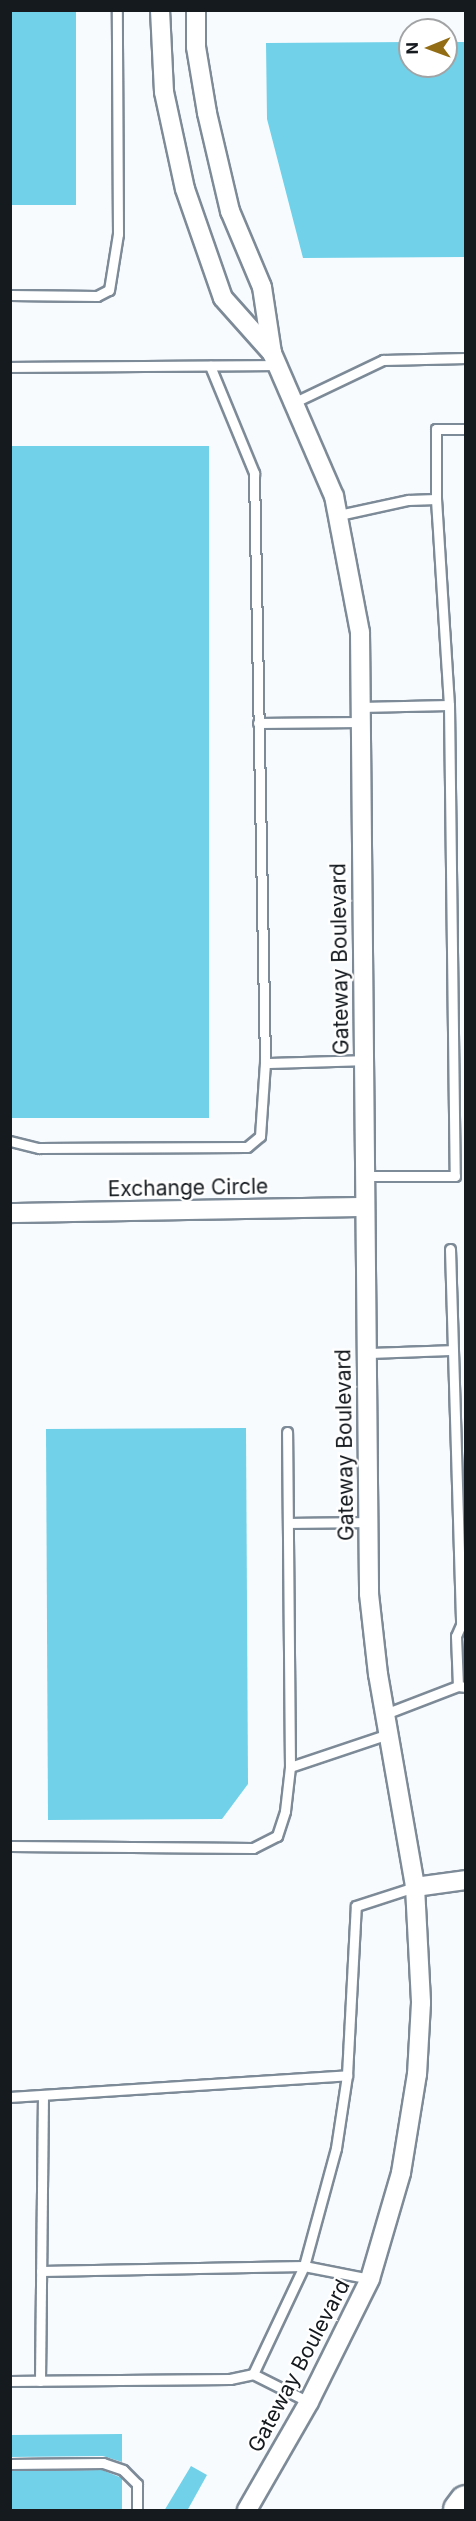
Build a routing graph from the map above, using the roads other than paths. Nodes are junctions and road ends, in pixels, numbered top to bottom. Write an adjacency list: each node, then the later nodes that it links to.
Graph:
1 (117, 10): 4 (lane)
2 (160, 10): 6 (street, Gateway Boulevard)
3 (195, 10): 6 (street, Gateway Boulevard)
4 (10, 295)
5 (465, 358): 9 (lane)
6 (275, 359): 7 (lane); 9 (street, Gateway Boulevard)
7 (210, 366): 8 (lane); 15 (lane)
8 (10, 367)
9 (295, 402): 12 (street, Gateway Boulevard)
10 (465, 429): 11 (lane)
11 (436, 499): 12 (lane); 13 (lane)
12 (339, 514): 14 (street, Gateway Boulevard)
13 (448, 705): 14 (lane); 19 (lane)
14 (360, 714): 15 (lane); 16 (street, Gateway Boulevard)
15 (258, 723): 17 (lane)
16 (364, 1060): 17 (lane); 19 (street, Gateway Boulevard)
17 (265, 1063): 18 (lane)
18 (10, 1141)
19 (365, 1176): 20 (street, Gateway Boulevard)
20 (365, 1207): 21 (street, Exchange Circle); 24 (street, Gateway Boulevard)
21 (10, 1214)
22 (450, 1249): 23 (lane)
23 (453, 1350): 24 (lane); 28 (lane)
24 (367, 1353): 26 (street, Gateway Boulevard)
25 (287, 1432): 27 (lane)
26 (369, 1522): 27 (lane); 30 (street, Gateway Boulevard)
27 (289, 1523): 32 (lane)
28 (463, 1625): 29 (lane)
29 (462, 1686): 30 (lane)
30 (385, 1714): 31 (street, Gateway Boulevard)
31 (388, 1734): 32 (lane); 35 (street, Gateway Boulevard)
32 (290, 1767): 33 (lane)
33 (10, 1846)
34 (465, 1880): 35 (street)
35 (415, 1887): 36 (lane); 41 (street, Gateway Boulevard)
36 (347, 2075): 38 (lane); 39 (lane)
37 (10, 2097): 38 (lane)
38 (43, 2097): 40 (lane)
39 (304, 2266): 40 (lane); 41 (lane); 42 (lane)
40 (41, 2271): 44 (lane)
41 (370, 2279): 45 (street, Gateway Boulevard)
42 (253, 2374): 44 (lane); 45 (lane)
43 (10, 2381): 44 (lane)
44 (40, 2381)
45 (309, 2402): 49 (street, Gateway Boulevard)
46 (10, 2464): 48 (lane)
47 (465, 2502): 50 (highway)
48 (137, 2511)
49 (247, 2511)
50 (460, 2511)

